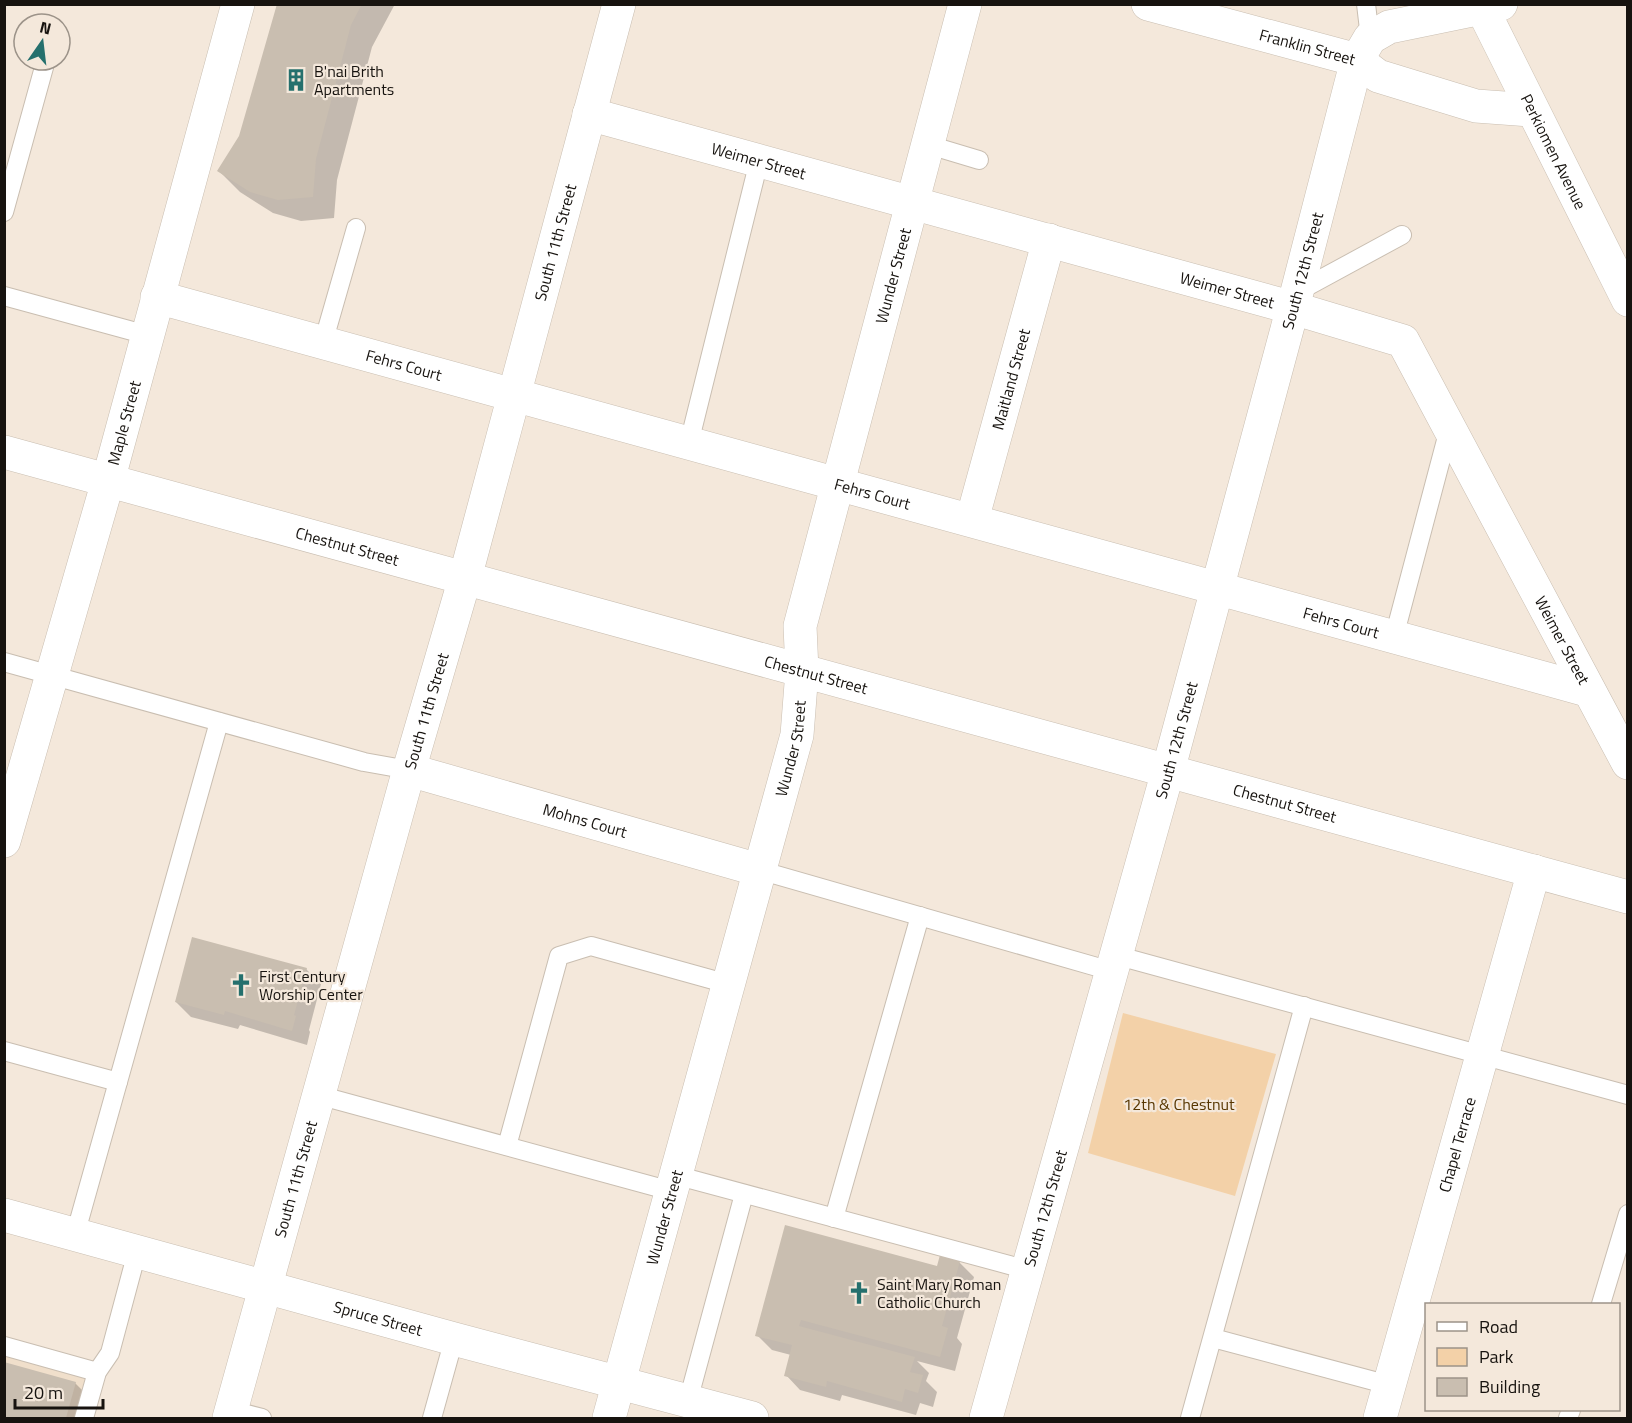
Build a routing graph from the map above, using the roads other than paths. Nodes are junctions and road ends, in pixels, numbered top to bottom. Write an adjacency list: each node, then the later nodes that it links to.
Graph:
1 (238, 4): 20 (street, Maple Street)
2 (619, 4): 10 (street, South 11th Street)
3 (965, 4): 11 (street, Wunder Street)
4 (1148, 4): 7 (street, Franklin Street)
5 (1366, 4): 7 (lane)
6 (1488, 6): 7 (street); 9 (street, Perkiomen Avenue)
7 (1363, 49): 9 (street, Franklin Street); 21 (street, South 12th Street)
8 (43, 72): 15 (lane)
9 (1531, 110): 22 (street, Perkiomen Avenue)
10 (589, 114): 13 (street, Weimer Street); 25 (street, South 11th Street)
11 (929, 145): 12 (lane); 14 (street, Wunder Street)
12 (979, 160)
13 (759, 161): 14 (street, Weimer Street); 27 (lane)
14 (914, 203): 18 (street, Weimer Street); 30 (street, Wunder Street)
15 (4, 212)
16 (356, 228): 24 (lane)
17 (1402, 235): 21 (lane)
18 (1049, 240): 21 (street, Weimer Street); 31 (street, Maitland Street)
19 (4, 296): 23 (lane)
20 (157, 297): 23 (street, Maple Street); 24 (street, Fehrs Court)
21 (1295, 300): 26 (street, Weimer Street); 33 (street, South 12th Street)
22 (1628, 300)
23 (147, 335): 29 (street, Maple Street)
24 (323, 343): 25 (street, Fehrs Court)
25 (513, 395): 27 (street, Fehrs Court); 32 (street, South 11th Street)
26 (1449, 427): 34 (lane); 38 (street, Weimer Street)
27 (689, 443): 30 (street, Fehrs Court)
28 (4, 452): 29 (street, Chestnut Street)
29 (108, 480): 32 (street, Chestnut Street); 37 (street, Maple Street)
30 (838, 483): 31 (street, Fehrs Court); 36 (street, Wunder Street)
31 (972, 520): 33 (street, Fehrs Court)
32 (465, 578): 36 (street, Chestnut Street); 41 (street, South 11th Street)
33 (1217, 587): 34 (street, Fehrs Court); 42 (street, South 12th Street)
34 (1394, 636): 38 (street, Fehrs Court)
35 (4, 662): 37 (lane)
36 (802, 671): 42 (street, Chestnut Street); 44 (street, Wunder Street)
37 (51, 675): 39 (lane); 43 (street, Maple Street)
38 (1587, 690): 40 (street, Weimer Street)
39 (219, 722): 41 (lane); 53 (lane)
40 (1628, 764)
41 (409, 770): 44 (street, Mohns Court); 54 (street, South 11th Street)
42 (1168, 771): 45 (street, Chestnut Street); 48 (street, South 12th Street)
43 (4, 841)
44 (759, 870): 47 (lane); 49 (street, Wunder Street)
45 (1534, 871): 46 (street, Chestnut Street); 52 (street, Chapel Terrace)
46 (1628, 897)
47 (920, 916): 48 (lane); 61 (lane)
48 (1113, 963): 50 (lane); 64 (street, South 12th Street)
49 (728, 984): 56 (lane); 57 (street, Wunder Street)
50 (1304, 1006): 52 (lane); 67 (lane)
51 (4, 1051): 53 (lane)
52 (1481, 1054): 55 (lane); 72 (street, Chapel Terrace)
53 (118, 1082): 62 (lane)
54 (318, 1095): 56 (lane); 65 (street, South 11th Street)
55 (1628, 1095)
56 (507, 1146): 57 (lane)
57 (673, 1183): 58 (lane); 71 (street, Wunder Street)
58 (744, 1194): 61 (lane); 73 (lane)
59 (1628, 1214): 66 (lane)
60 (4, 1215): 62 (street, Spruce Street)
61 (834, 1218): 64 (lane)
62 (75, 1235): 63 (street, Spruce Street)
63 (137, 1252): 65 (street, Spruce Street); 70 (lane)
64 (1028, 1270): 80 (street, South 12th Street)
65 (266, 1287): 68 (street, Spruce Street); 74 (street, South 11th Street)
66 (1602, 1303)
67 (1213, 1338): 72 (lane); 81 (lane)
68 (454, 1339): 71 (street, Spruce Street); 77 (lane)
69 (4, 1346): 70 (lane)
70 (97, 1372): 75 (lane)
71 (619, 1382): 73 (street, Spruce Street); 78 (street, Wunder Street)
72 (1389, 1385): 82 (street, Chapel Terrace)
73 (688, 1401): 79 (street, Spruce Street)
74 (230, 1414): 76 (lane)
75 (84, 1419)
76 (262, 1419)
77 (432, 1419)
78 (609, 1419)
79 (752, 1419)
80 (986, 1419)
81 (1190, 1419)
82 (1380, 1419)

